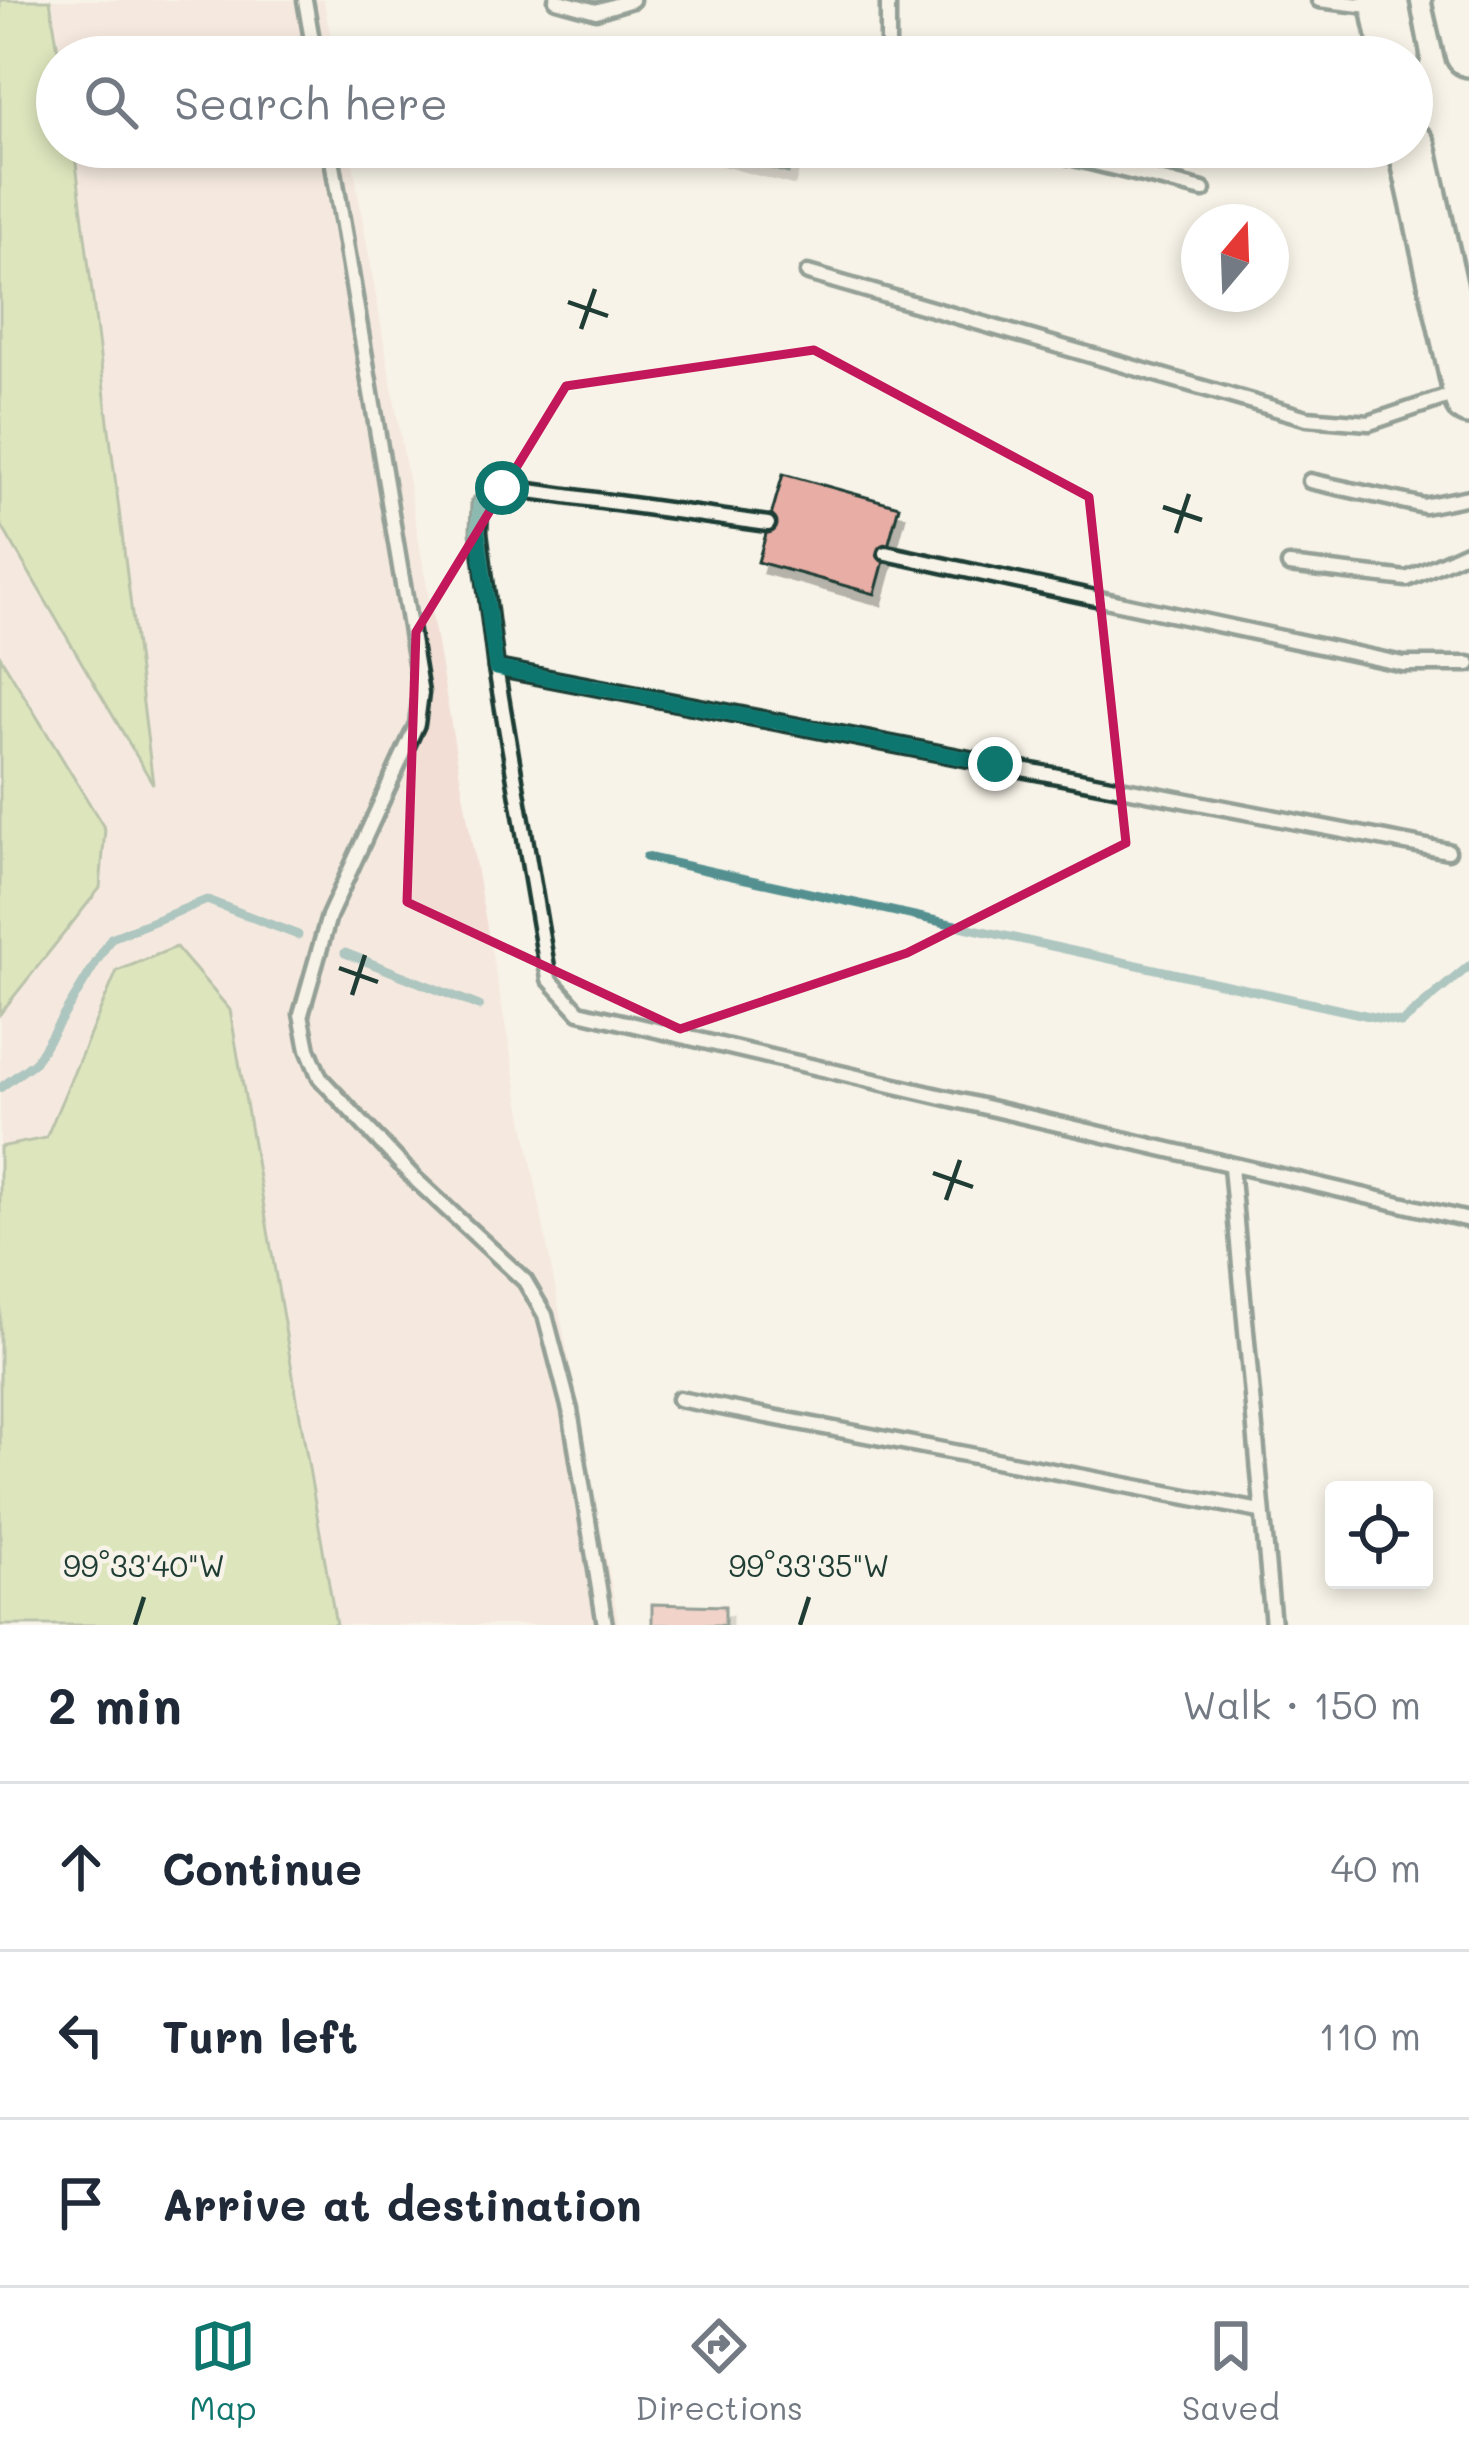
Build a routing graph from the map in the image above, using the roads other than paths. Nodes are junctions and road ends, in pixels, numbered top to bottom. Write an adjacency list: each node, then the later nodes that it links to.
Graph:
1 (305, 0): 7 (lane)
2 (556, 0): 3 (lane)
3 (632, 0)
4 (888, 0): 8 (lane)
5 (1319, 0): 6 (lane)
6 (1385, 4): 9 (highway)
7 (311, 36)
8 (887, 36)
9 (1391, 36)
10 (334, 168): 29 (lane)
11 (1115, 168): 13 (lane)
12 (1417, 168): 15 (highway)
13 (1204, 190)
14 (808, 273): 15 (lane)
15 (1468, 395)
16 (1310, 481): 17 (lane)
17 (1469, 497)
18 (769, 524): 23 (lane)
19 (1469, 551): 21 (lane)
20 (886, 553): 22 (lane)
21 (1289, 565)
22 (1469, 664)
23 (496, 668): 24 (lane); 25 (lane)
24 (1448, 851)
25 (1231, 1167): 26 (lane); 28 (lane)
26 (1469, 1220)
27 (679, 1399): 28 (lane)
28 (1260, 1511): 30 (lane)
29 (605, 1625)
30 (1273, 1625)

